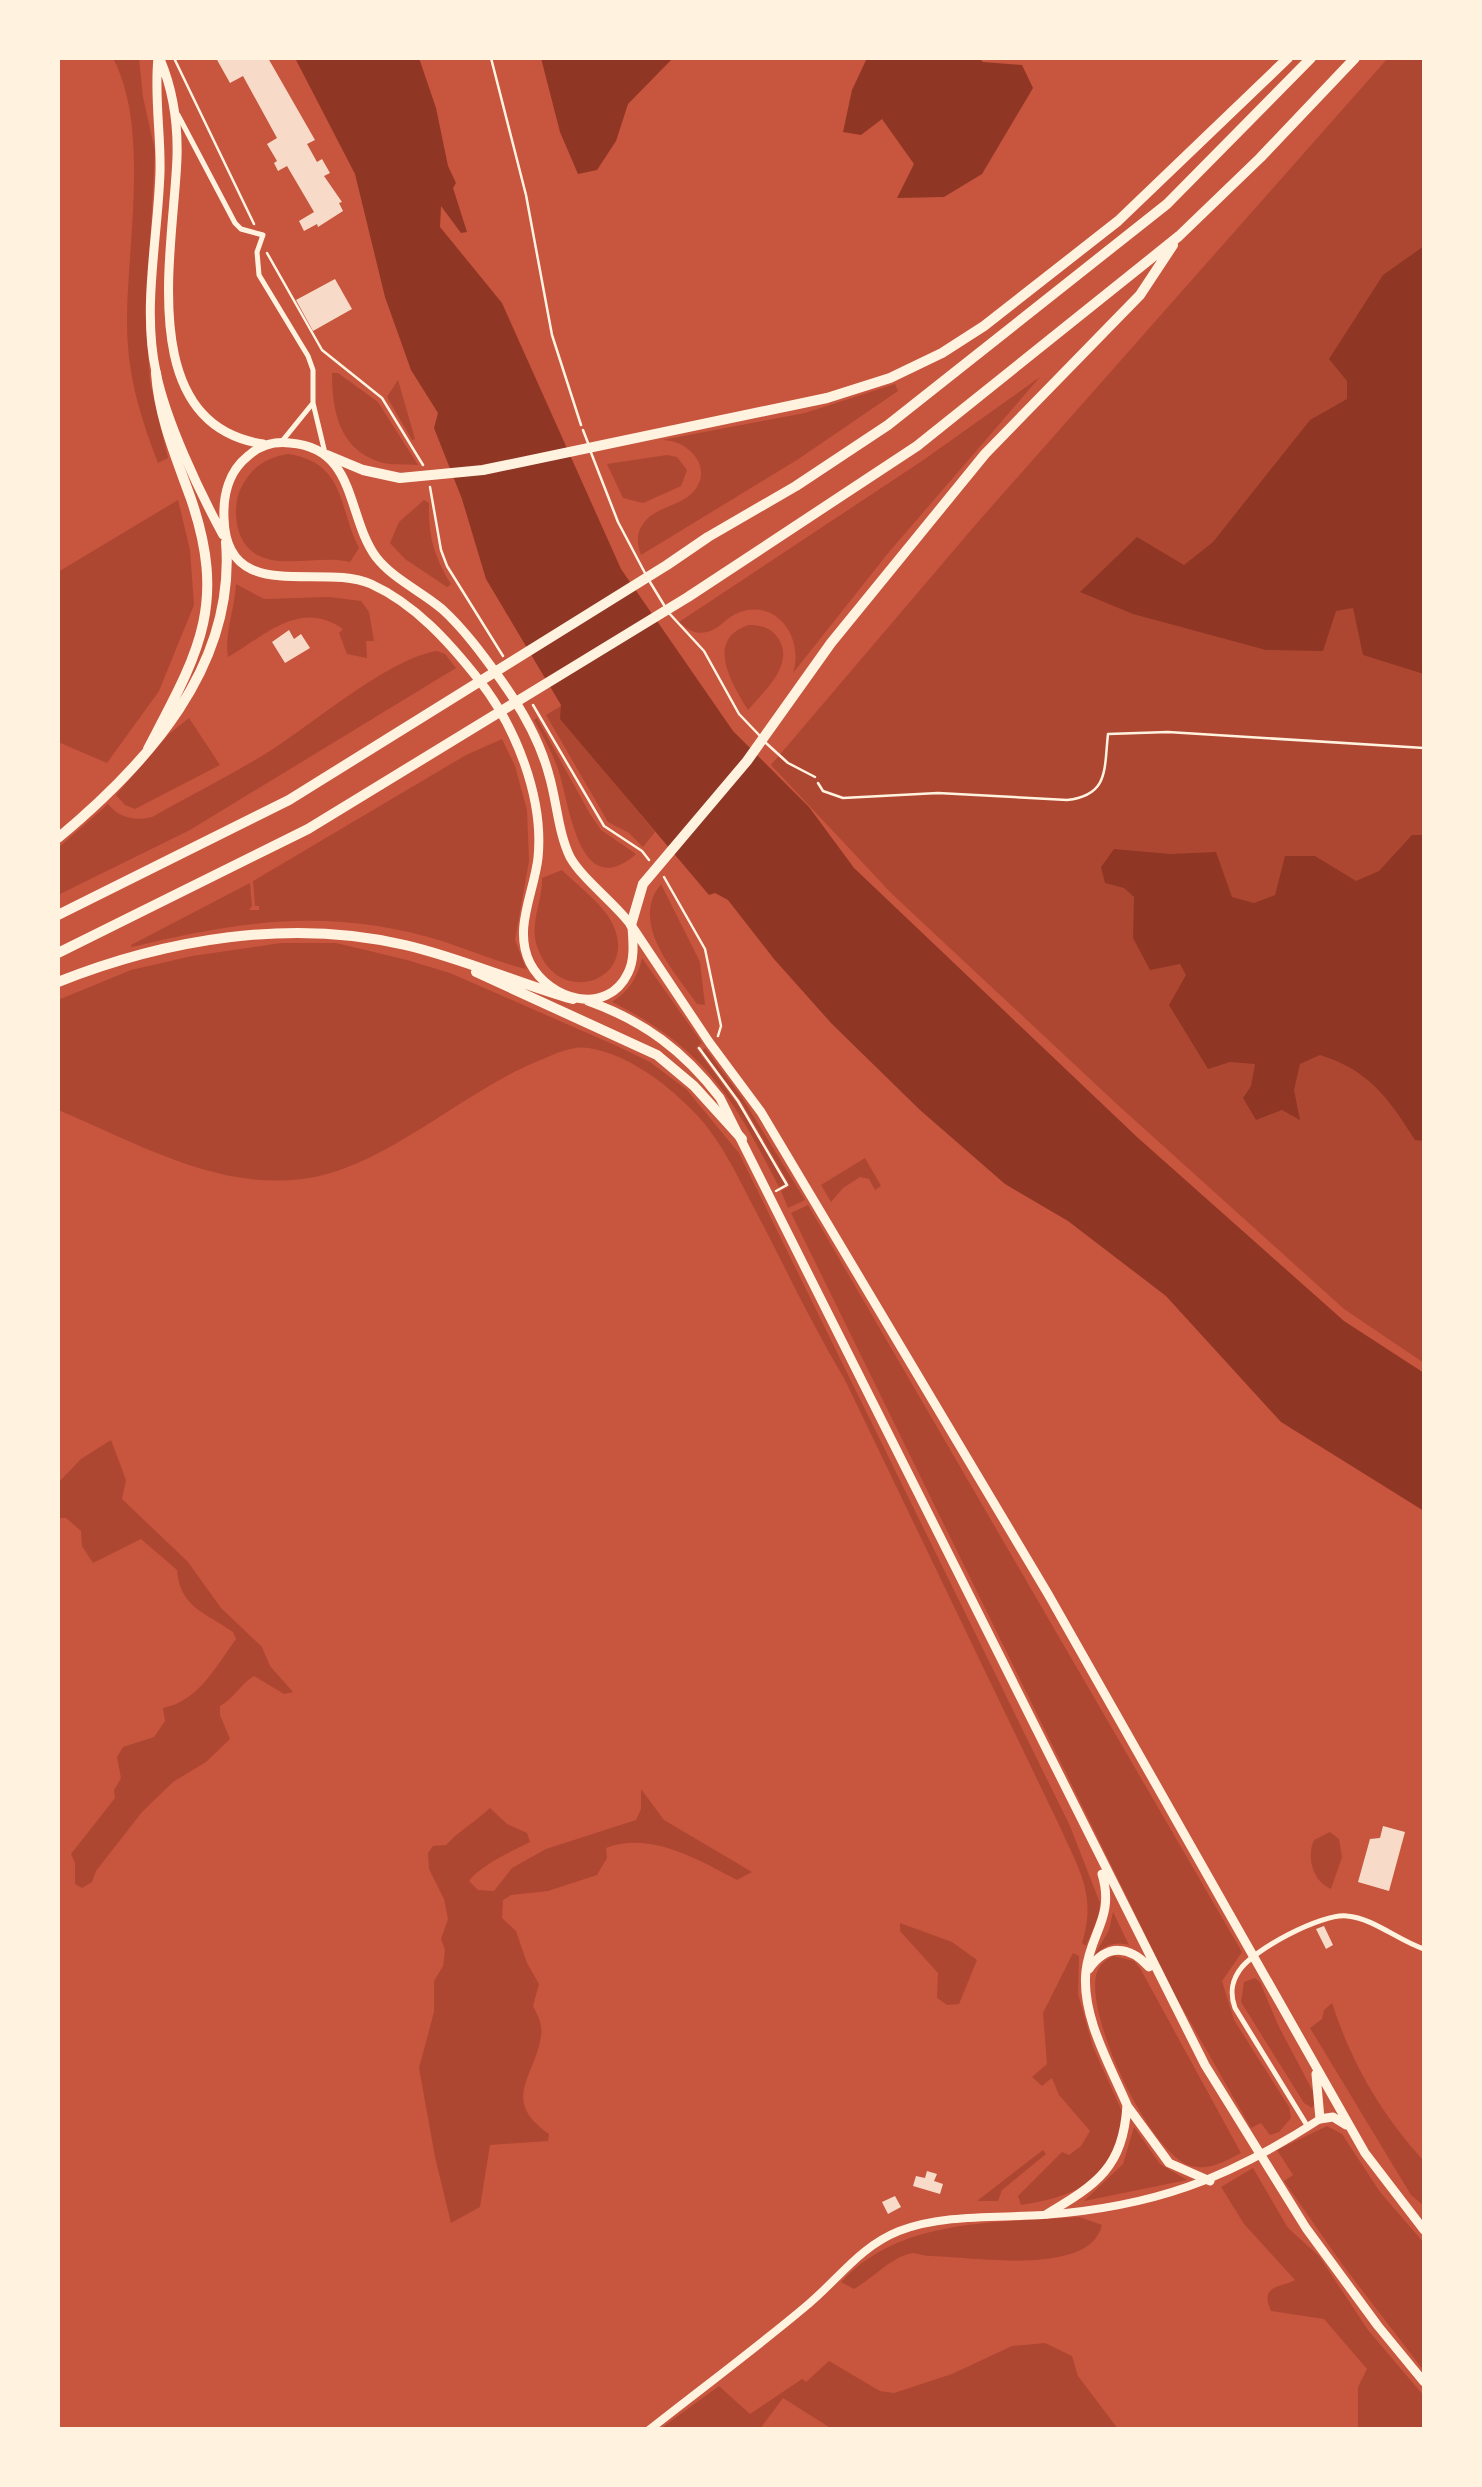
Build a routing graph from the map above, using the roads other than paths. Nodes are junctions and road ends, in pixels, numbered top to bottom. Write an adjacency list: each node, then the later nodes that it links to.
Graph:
1 (158, 58): 5 (highway); 7 (highway)
2 (1288, 58): 12 (highway)
3 (1311, 58): 17 (highway)
4 (1355, 58): 6 (highway)
5 (174, 108): 8 (street); 11 (highway)
6 (1178, 236): 18 (highway); 19 (highway)
7 (156, 373): 13 (highway); 14 (highway)
8 (312, 403): 10 (street); 12 (street)
9 (583, 430): 15 (lane)
10 (281, 442): 11 (highway); 12 (highway)
11 (266, 445): 13 (highway)
12 (326, 454): 18 (highway)
13 (225, 540): 14 (highway); 22 (highway)
14 (148, 748): 16 (highway)
15 (815, 777)
16 (58, 838)
17 (58, 915)
18 (632, 926): 22 (highway); 26 (highway)
19 (58, 953)
20 (444, 956): 21 (highway); 22 (highway); 23 (highway)
21 (58, 982)
22 (579, 999): 23 (highway)
23 (742, 1138): 24 (highway)
24 (1091, 1841): 27 (highway); 28 (highway)
25 (1424, 1949): 26 (street)
26 (1253, 1956): 29 (highway); 32 (street)
27 (1085, 1975): 28 (highway); 30 (highway)
28 (1162, 1984): 37 (highway)
29 (1316, 2069): 31 (highway); 33 (highway)
30 (1127, 2105): 34 (highway); 35 (highway)
31 (1320, 2118): 32 (street); 33 (highway)
32 (1308, 2126): 34 (street)
33 (1352, 2130): 36 (highway)
34 (1210, 2180): 35 (street)
35 (1048, 2214): 38 (street)
36 (1424, 2230)
37 (1424, 2382)
38 (650, 2430)

